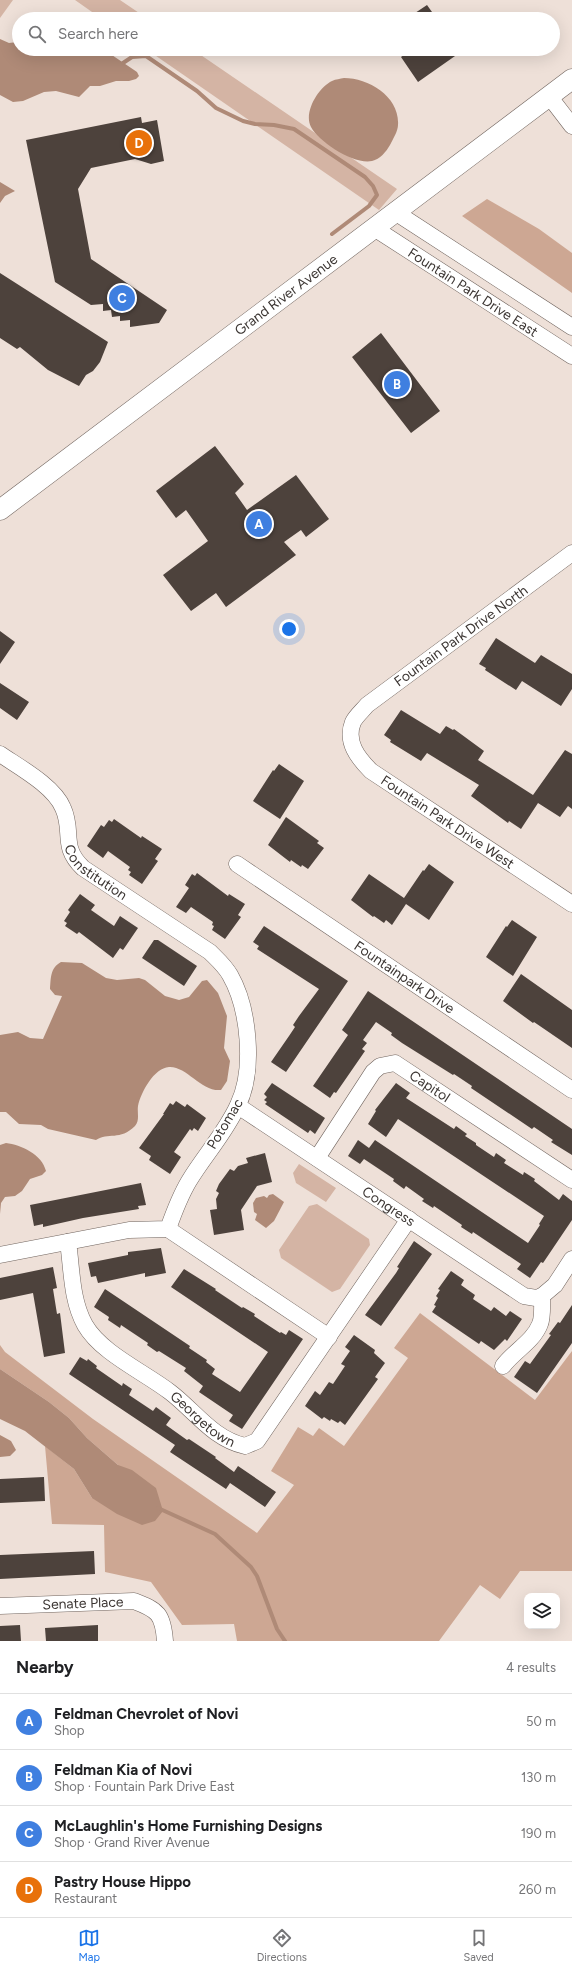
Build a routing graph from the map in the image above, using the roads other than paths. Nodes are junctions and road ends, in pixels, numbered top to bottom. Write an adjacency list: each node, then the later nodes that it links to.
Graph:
1 (572, 79): 2 (main road, Grand River Avenue)
2 (549, 96): 3 (street); 4 (main road, Grand River Avenue)
3 (572, 126)
4 (395, 212): 5 (main road, Grand River Avenue); 6 (street, Fountain Park Drive East)
5 (374, 228): 7 (street, Fountain Park Drive East); 8 (main road, Grand River Avenue)
6 (572, 327)
7 (572, 356)
8 (0, 510)
9 (572, 553): 10 (street, Fountain Park Drive North)
10 (353, 721): 13 (street, Fountain Park Drive West)
11 (0, 754): 14 (street, Constitution)
12 (237, 864): 15 (street, Fountainpark Drive)
13 (572, 904)
14 (224, 967): 16 (street, Potomac)
15 (572, 1090)
16 (238, 1106): 17 (street, Congress); 20 (street, Potomac)
17 (317, 1158): 18 (street, Capitol); 19 (street, Congress)
18 (572, 1180)
19 (409, 1219): 24 (street, Congress); 25 (street, Georgetown)
20 (168, 1229): 21 (street); 25 (street)
21 (68, 1242): 22 (street); 25 (street, Georgetown)
22 (0, 1255)
23 (572, 1259): 24 (street)
24 (542, 1296): 26 (street)
25 (329, 1337)
26 (503, 1366)
27 (0, 1606): 28 (street, Senate Place)
28 (165, 1641)

